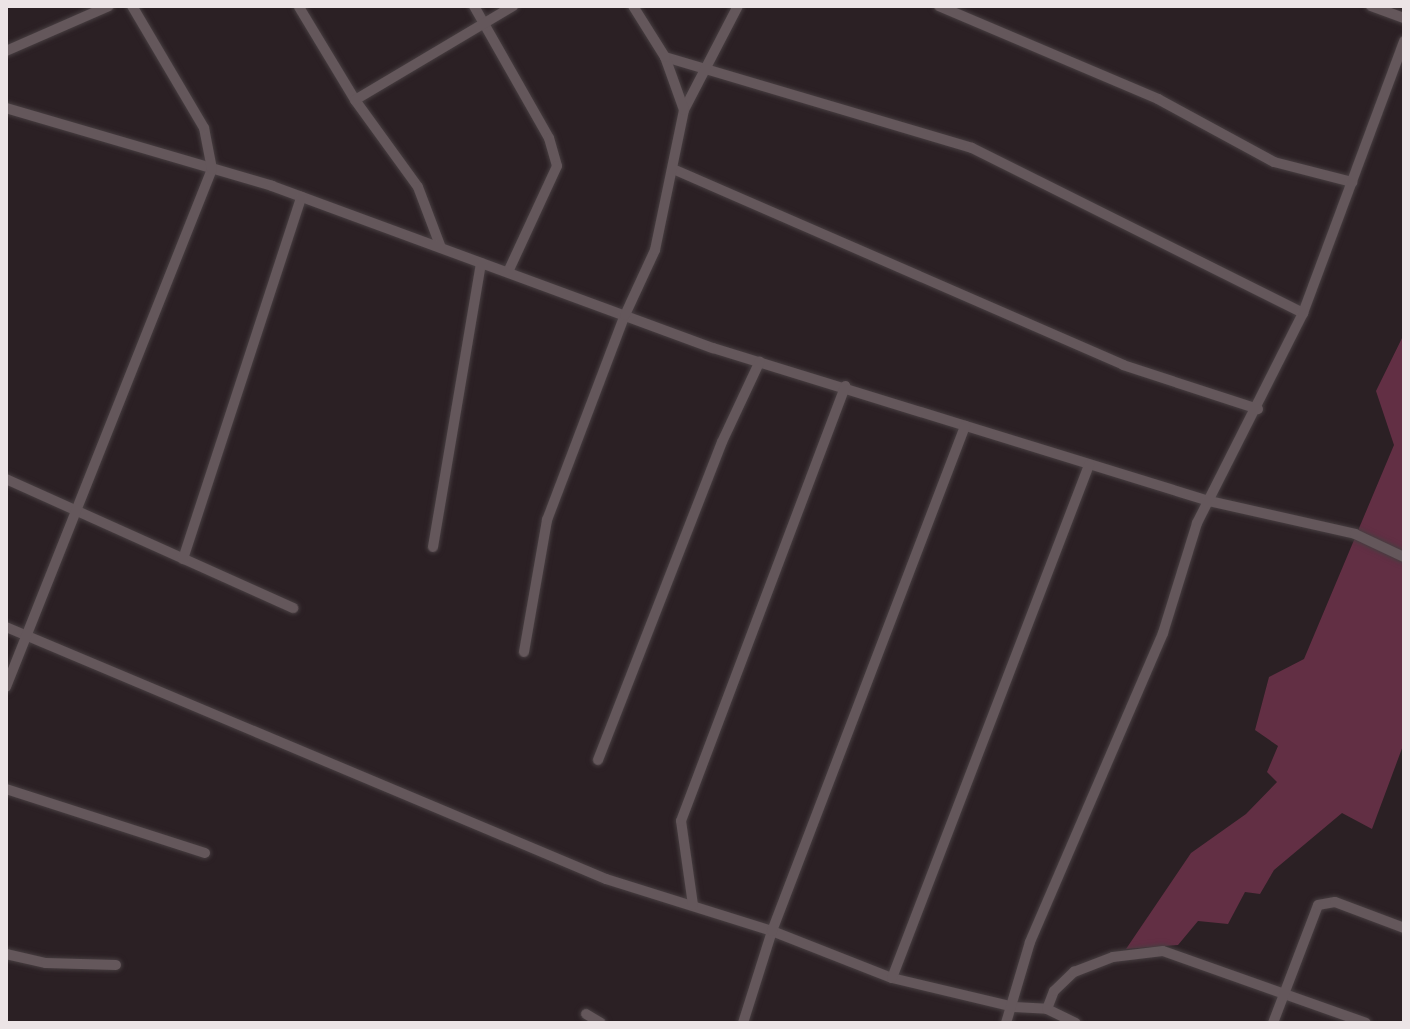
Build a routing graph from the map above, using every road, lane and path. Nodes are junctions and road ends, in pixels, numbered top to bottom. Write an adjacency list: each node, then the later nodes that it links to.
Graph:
1 (109, 6): 13 (street)
2 (132, 6): 19 (street)
3 (300, 6): 16 (street)
4 (474, 6): 11 (street)
5 (513, 6): 11 (street)
6 (633, 6): 14 (street)
7 (738, 6): 15 (street)
8 (939, 6): 21 (street)
9 (1371, 6): 10 (street)
10 (1404, 18)
11 (485, 23): 16 (street); 25 (street)
12 (1404, 41): 21 (street)
13 (6, 51)
14 (665, 57): 15 (street); 18 (street)
15 (710, 68): 18 (street); 26 (street)
16 (355, 100): 23 (street)
17 (6, 108): 19 (street)
18 (684, 110): 20 (street)
19 (212, 169): 22 (street); 35 (street)
20 (673, 169): 27 (street); 30 (street)
21 (1352, 182): 26 (street)
22 (301, 197): 23 (street); 38 (street)
23 (441, 248): 24 (street)
24 (481, 263): 25 (street); 36 (street)
25 (508, 272): 27 (street)
26 (1303, 313): 30 (street)
27 (625, 315): 28 (street); 42 (street)
28 (760, 361): 29 (street); 44 (street)
29 (845, 386): 31 (street); 47 (street)
30 (1258, 409): 34 (street)
31 (965, 426): 32 (street); 49 (street)
32 (1089, 465): 34 (street); 52 (street)
33 (6, 479): 35 (street)
34 (1209, 501): 37 (street); 54 (street)
35 (79, 512): 38 (street); 41 (street)
36 (433, 547)
37 (1404, 557)
38 (183, 559): 39 (street)
39 (293, 608)
40 (6, 627): 41 (street)
41 (27, 637): 43 (street); 47 (street)
42 (524, 652)
43 (6, 687)
44 (598, 760)
45 (6, 789): 46 (street)
46 (205, 853)
47 (693, 905): 49 (street)
48 (1404, 928): 53 (street)
49 (772, 931): 52 (street); 58 (street)
50 (6, 954): 51 (street)
51 (116, 965)
52 (892, 978): 54 (street)
53 (1284, 993): 55 (street); 61 (street); 62 (street)
54 (1014, 1007): 55 (street); 59 (street)
55 (1047, 1009): 60 (street)
56 (586, 1014): 57 (street)
57 (601, 1023)
58 (743, 1023)
59 (1006, 1023)
60 (1076, 1023)
61 (1273, 1023)
62 (1366, 1023)

